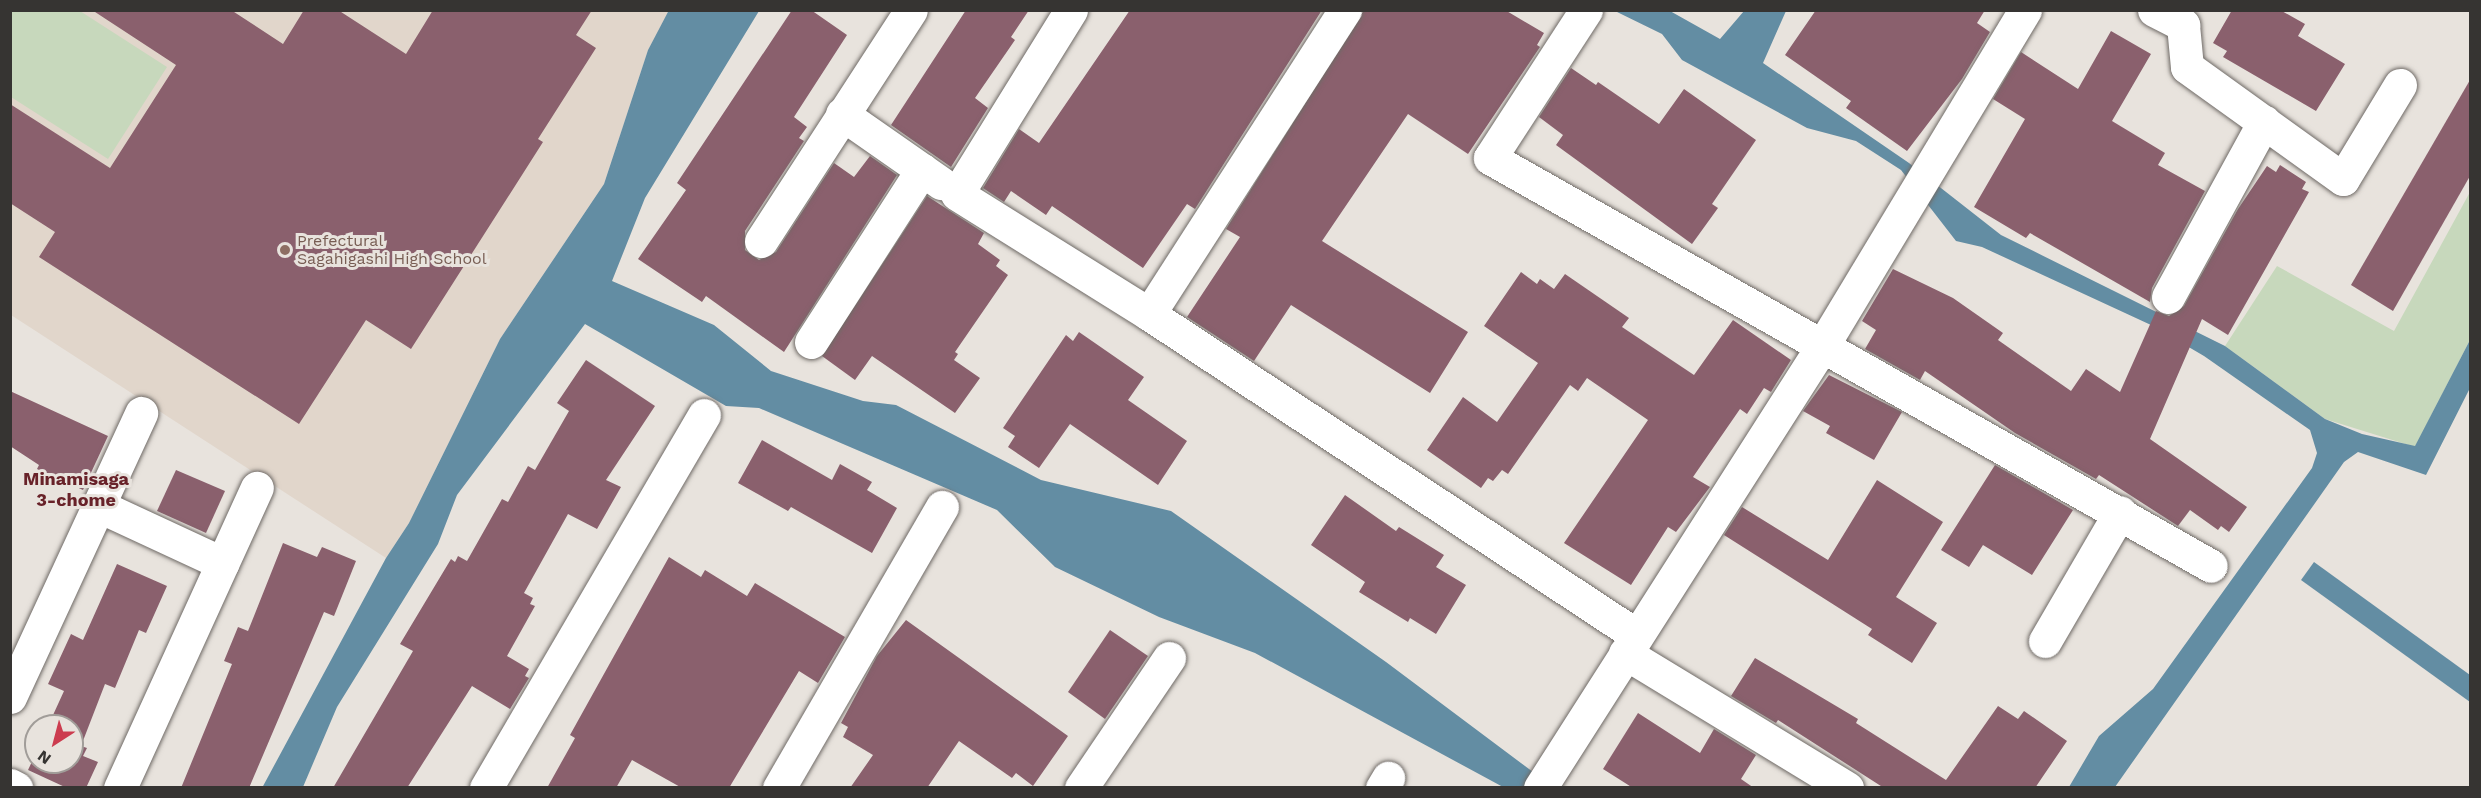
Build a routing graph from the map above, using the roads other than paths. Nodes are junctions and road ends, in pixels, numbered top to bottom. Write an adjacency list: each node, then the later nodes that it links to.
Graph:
1 (911, 10): 8 (street)
2 (1071, 10): 11 (street)
3 (1345, 10): 14 (street)
4 (2025, 10): 16 (street)
5 (2154, 10): 9 (street)
6 (1584, 13): 16 (street)
7 (2400, 85): 9 (street)
8 (842, 114): 10 (street); 12 (street)
9 (2264, 122): 13 (street)
10 (922, 170): 11 (street); 15 (street)
11 (957, 194): 14 (street)
12 (761, 241)
13 (2168, 297)
14 (1149, 314): 26 (street)
15 (811, 342)
16 (1823, 345): 22 (street); 26 (street)
17 (141, 413): 20 (street)
18 (704, 415): 33 (street)
19 (257, 488): 23 (street)
20 (99, 506): 23 (street); 28 (street)
21 (942, 507): 34 (street)
22 (2120, 512): 24 (street); 25 (street)
23 (222, 563): 32 (street)
24 (2211, 566)
25 (2045, 641)
26 (1631, 644): 29 (street); 36 (street)
27 (1169, 658): 35 (street)
28 (10, 697)
29 (1544, 781)
30 (10, 785): 31 (street)
31 (16, 788)
32 (120, 788)
33 (486, 788)
34 (779, 788)
35 (1081, 788)
36 (1847, 788)

